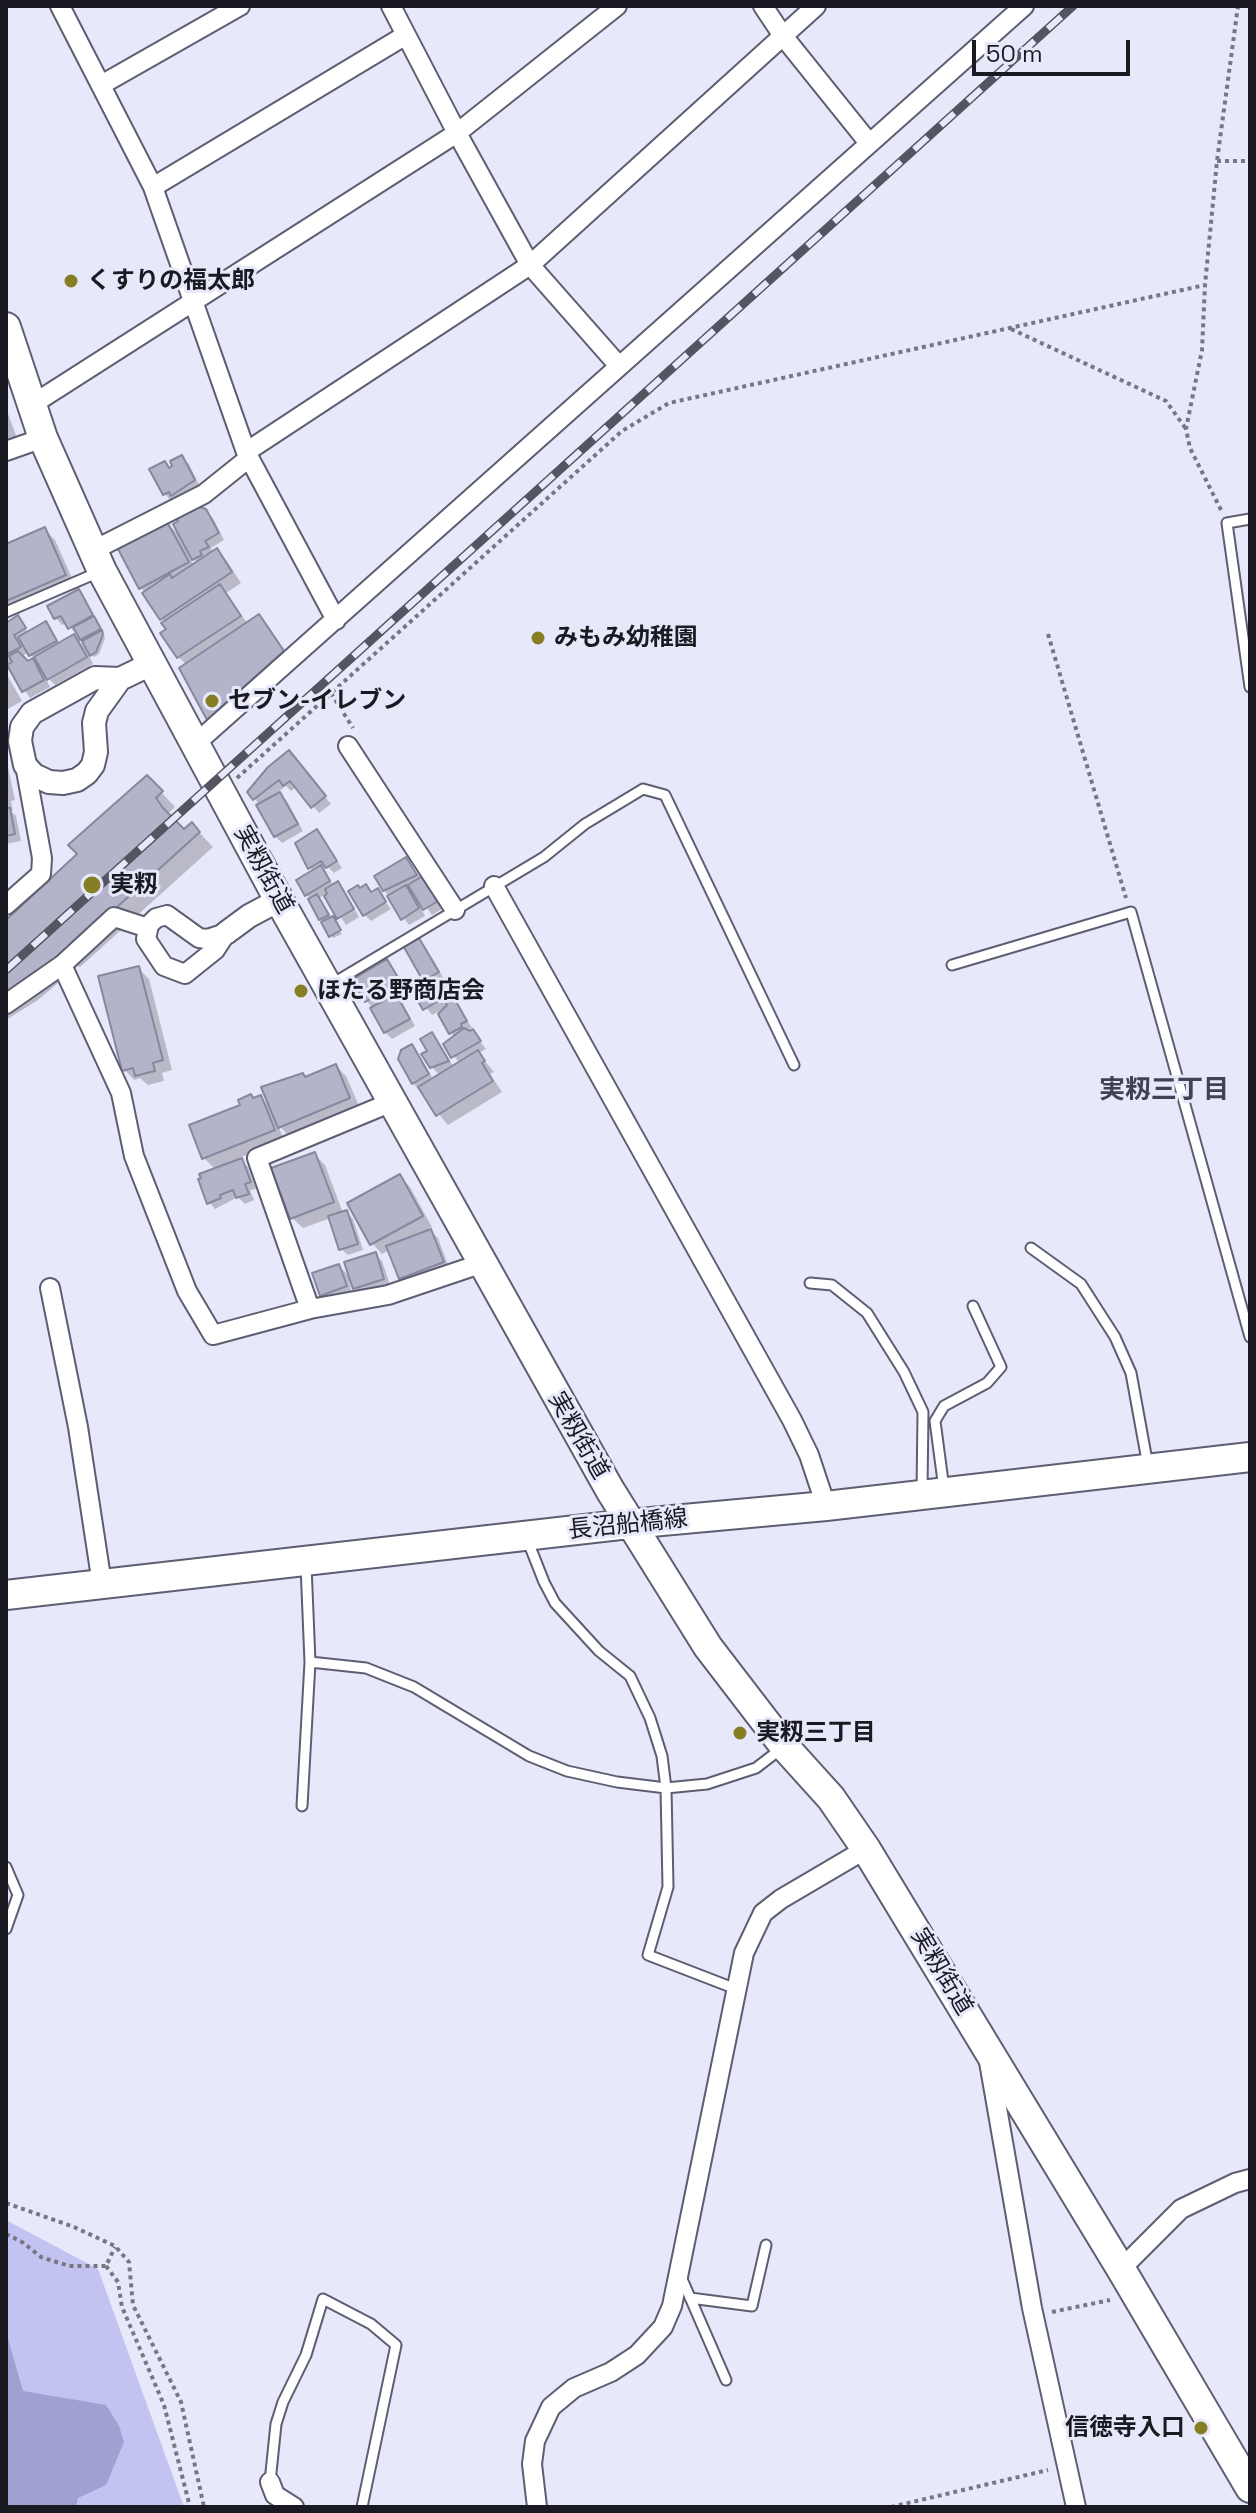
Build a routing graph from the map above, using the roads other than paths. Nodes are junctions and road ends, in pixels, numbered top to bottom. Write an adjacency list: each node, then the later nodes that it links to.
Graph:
1 (60, 6): 11 (street)
2 (240, 6): 11 (street)
3 (391, 6): 9 (street)
4 (617, 6): 8 (street)
5 (763, 6): 10 (street)
6 (816, 6): 10 (street)
7 (1024, 6): 13 (street)
8 (594, 14): 12 (street)
9 (406, 35): 12 (street); 14 (street)
10 (783, 36): 13 (street); 15 (street)
11 (101, 85): 14 (street)
12 (457, 133): 15 (street); 16 (street)
13 (869, 143): 18 (street)
14 (153, 187): 16 (street)
15 (530, 265): 18 (street); 22 (street)
16 (191, 302): 19 (street); 22 (street)
17 (6, 327): 19 (main road, 実籾街道)
18 (619, 366): 26 (street)
19 (33, 404): 20 (main road, 実籾街道)
20 (43, 438): 21 (street); 24 (main road, 実籾街道)
21 (6, 451)
22 (247, 455): 24 (street); 26 (street)
23 (1250, 519): 29 (lane)
24 (97, 561): 25 (lane); 27 (main road, 実籾街道)
25 (6, 612)
26 (336, 620): 31 (street)
27 (151, 664): 28 (street); 31 (main road, 実籾街道)
28 (120, 679): 30 (street); 33 (street)
29 (1250, 687)
30 (14, 726): 33 (street)
31 (194, 745): 35 (main road, 実籾街道)
32 (348, 746): 37 (street)
33 (25, 765): 36 (street)
34 (494, 886): 37 (lane); 44 (lane); 56 (street)
35 (279, 900): 39 (street); 42 (main road, 実籾街道)
36 (6, 905)
37 (455, 910): 42 (lane)
38 (148, 928): 39 (street); 39 (street); 40 (street)
39 (226, 933)
40 (62, 965): 43 (street); 51 (street)
41 (952, 965): 52 (lane)
42 (327, 986): 45 (main road, 実籾街道)
43 (6, 1004)
44 (794, 1065)
45 (392, 1102): 47 (main road, 実籾街道); 51 (street)
46 (1031, 1248): 54 (lane)
47 (483, 1263): 51 (street); 57 (main road, 実籾街道)
48 (810, 1283): 55 (lane)
49 (50, 1288): 60 (street)
50 (973, 1306): 55 (lane)
51 (310, 1309)
52 (1250, 1337)
53 (1250, 1457): 54 (main road, 長沼船橋線)
54 (1148, 1469): 55 (main road, 長沼船橋線)
55 (933, 1494): 56 (main road, 長沼船橋線)
56 (826, 1506): 57 (main road, 長沼船橋線)
57 (629, 1524): 58 (main road, 長沼船橋線); 63 (main road, 実籾街道)
58 (526, 1536): 59 (main road, 長沼船橋線); 64 (lane)
59 (306, 1561): 60 (main road, 長沼船橋線); 62 (lane)
60 (102, 1584): 61 (main road, 長沼船橋線)
61 (6, 1595)
62 (310, 1662): 64 (lane); 65 (lane)
63 (784, 1746): 64 (lane); 66 (main road, 実籾街道)
64 (666, 1788): 69 (lane)
65 (302, 1806)
66 (866, 1849): 69 (street); 70 (main road, 実籾街道)
67 (6, 1867): 68 (lane)
68 (6, 1929)
69 (736, 1989): 74 (street)
70 (986, 2047): 73 (main road, 実籾街道); 82 (street)
71 (1250, 2179): 73 (street)
72 (766, 2245): 75 (lane)
73 (1121, 2269): 78 (main road, 実籾街道)
74 (679, 2272): 75 (lane); 81 (street)
75 (690, 2298): 76 (lane)
76 (726, 2380)
77 (270, 2482): 79 (street); 80 (lane)
78 (1250, 2488)
79 (294, 2507)
80 (362, 2507)
81 (537, 2507)
82 (1076, 2507)

